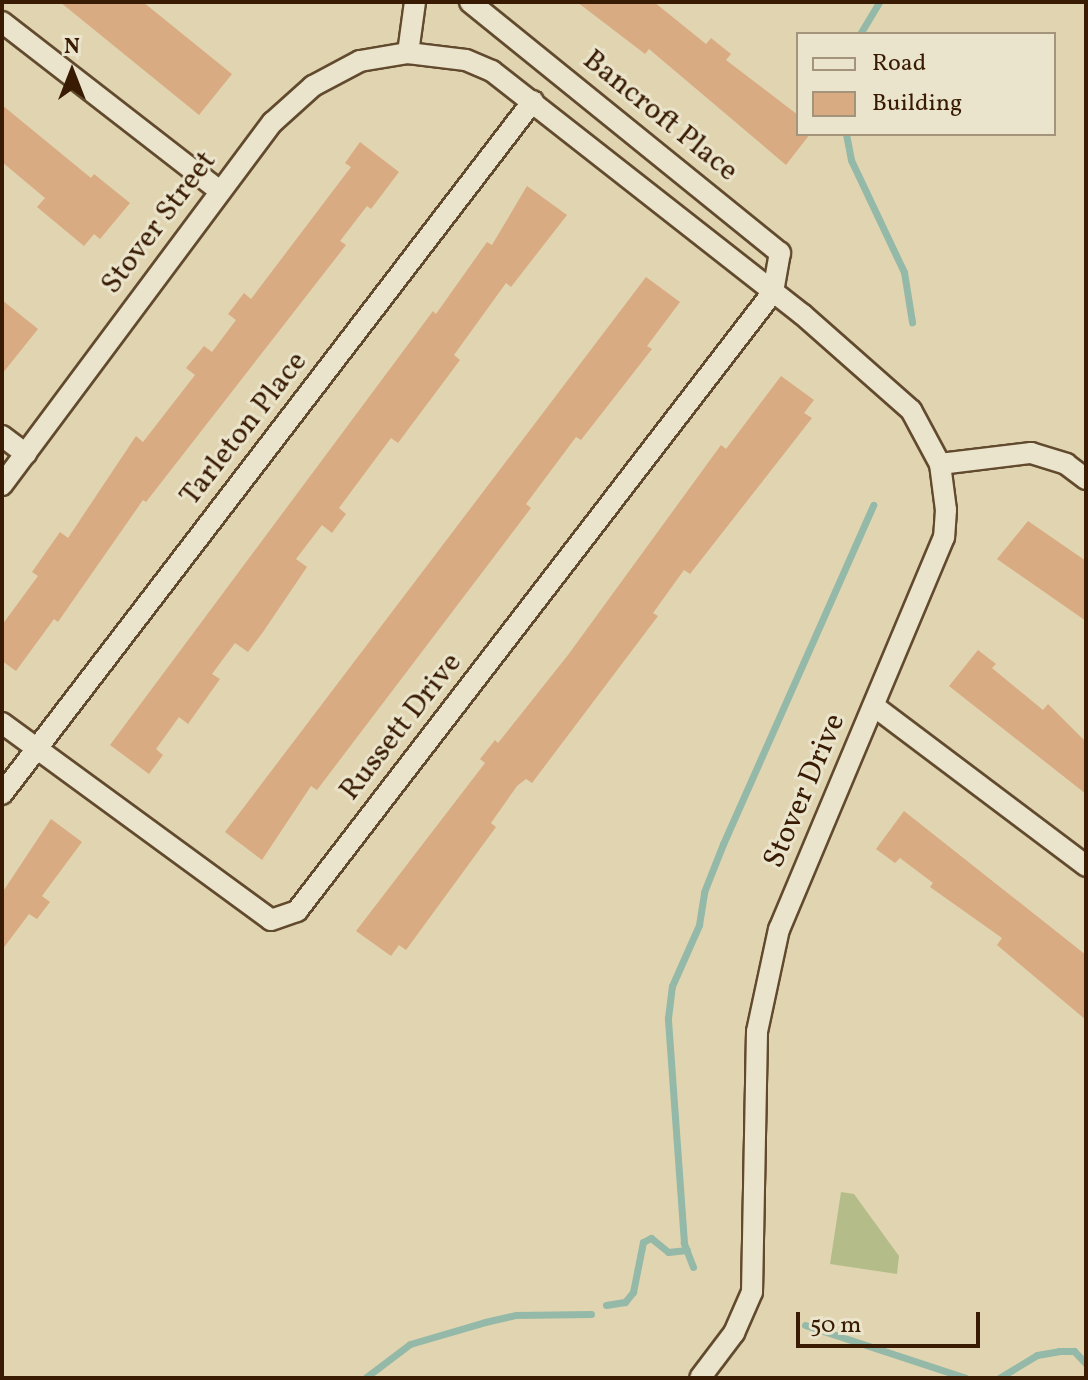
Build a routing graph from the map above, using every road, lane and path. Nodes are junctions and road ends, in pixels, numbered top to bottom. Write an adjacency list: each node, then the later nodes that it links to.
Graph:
1 (415, 2): 4 (street)
2 (470, 2): 7 (street, Bancroft Place)
3 (2, 22): 6 (street)
4 (408, 53): 5 (street, Stover Street); 6 (street, Stover Street)
5 (533, 101): 7 (street, Stover Street); 15 (street, Tarleton Place)
6 (220, 191): 9 (street, Stover Street)
7 (773, 292): 10 (street, Stover Drive); 15 (street, Russett Drive)
8 (2, 436): 9 (street)
9 (26, 454): 12 (street, Stover Street)
10 (940, 464): 11 (street); 13 (street, Stover Drive)
11 (1086, 479)
12 (2, 485)
13 (874, 706): 17 (street); 18 (street, Stover Drive)
14 (2, 723): 15 (street, Russett Drive)
15 (36, 749): 16 (street, Tarleton Place)
16 (2, 794)
17 (1086, 866)
18 (700, 1378)

